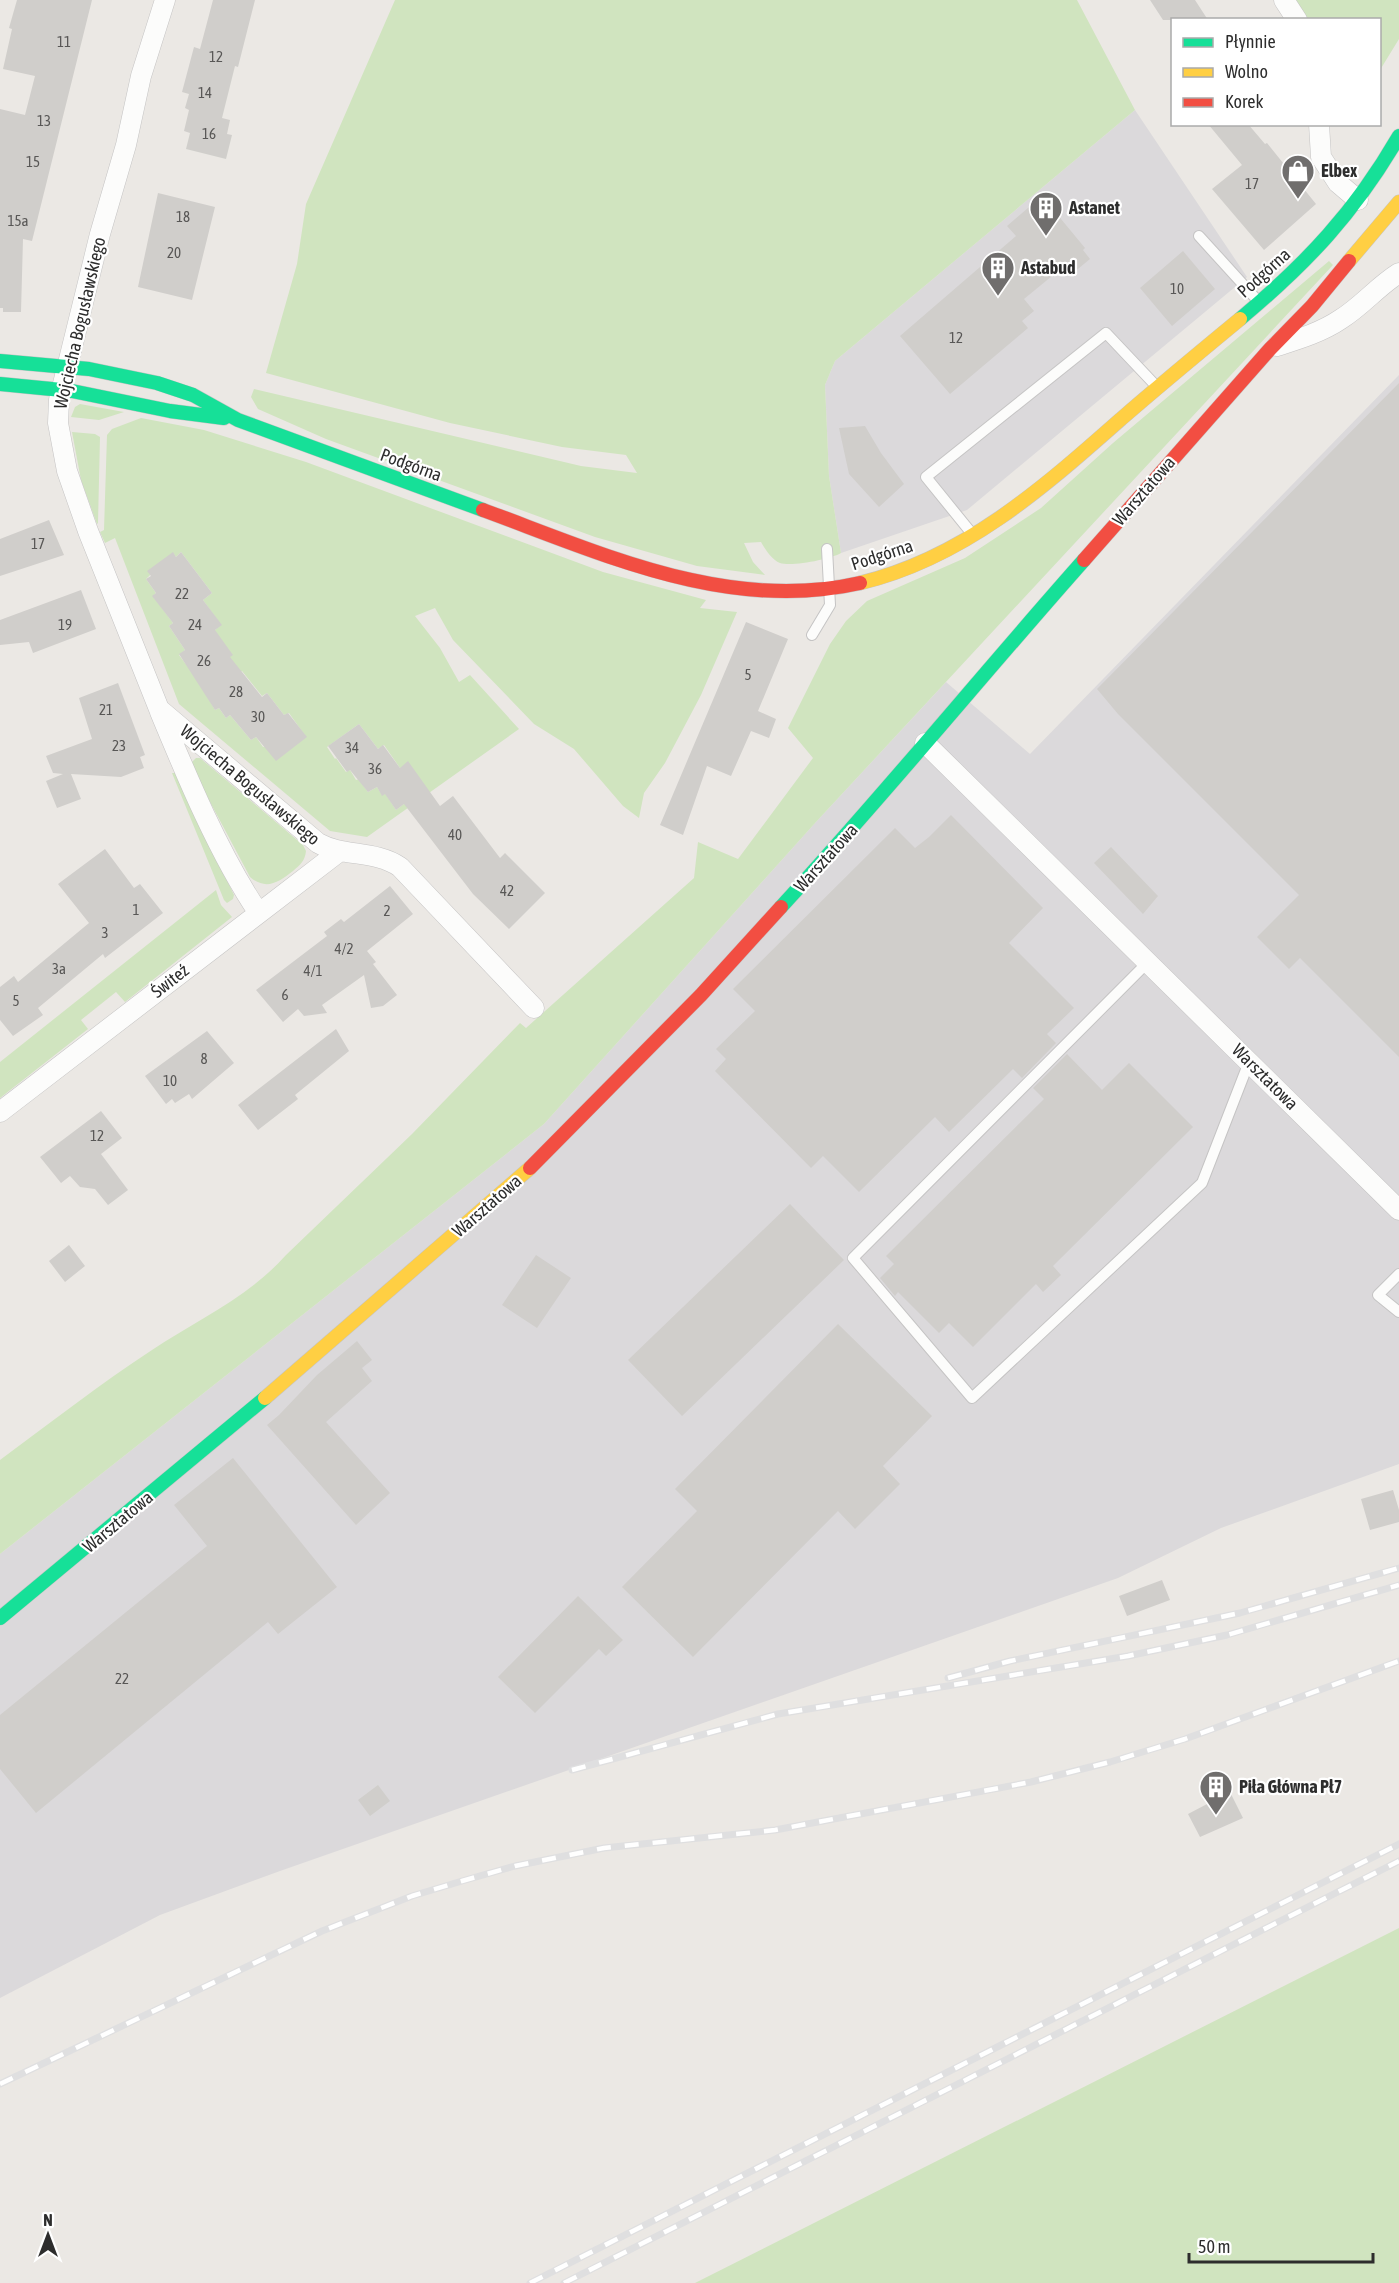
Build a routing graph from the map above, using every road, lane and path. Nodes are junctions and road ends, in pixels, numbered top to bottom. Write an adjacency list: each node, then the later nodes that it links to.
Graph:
1 (165, 0): 13 (street, Wojciecha Bogusławskiego)
2 (1284, 0): 3 (street)
3 (1296, 18)
4 (1320, 126): 6 (street)
5 (1399, 136): 6 (street, Podgórna)
6 (1358, 200): 10 (street, Podgórna)
7 (1399, 202): 11 (street, Warsztatowa)
8 (1199, 236): 10 (lane)
9 (1399, 273): 11 (street, Warsztatowa)
10 (1260, 302): 15 (street, Podgórna)
11 (1270, 349): 23 (street, Warsztatowa)
12 (0, 361): 13 (street, Podgórna)
13 (68, 367): 16 (street, Wojciecha Bogusławskiego); 17 (street, Podgórna)
14 (0, 384): 16 (street, Podgórna)
15 (1158, 388): 18 (street, Podgórna); 18 (lane)
16 (61, 389): 17 (street, Podgórna); 22 (street, Wojciecha Bogusławskiego)
17 (238, 420): 20 (street, Podgórna)
18 (973, 535): 20 (street, Podgórna)
19 (827, 549): 20 (lane)
20 (830, 588): 21 (lane)
21 (812, 635)
22 (159, 709): 24 (street, Wojciecha Bogusławskiego); 25 (street, Wojciecha Bogusławskiego)
23 (925, 743): 26 (street, Warsztatowa); 33 (street, Warsztatowa)
24 (340, 851): 25 (street, Świteź); 27 (street, Wojciecha Bogusławskiego)
25 (258, 912): 29 (street, Świteź)
26 (1148, 962): 28 (street, Warsztatowa); 28 (lane)
27 (534, 1008)
28 (1249, 1062): 30 (street, Warsztatowa)
29 (0, 1112)
30 (1399, 1210)
31 (1399, 1274): 32 (lane)
32 (1399, 1312)
33 (0, 1617)

